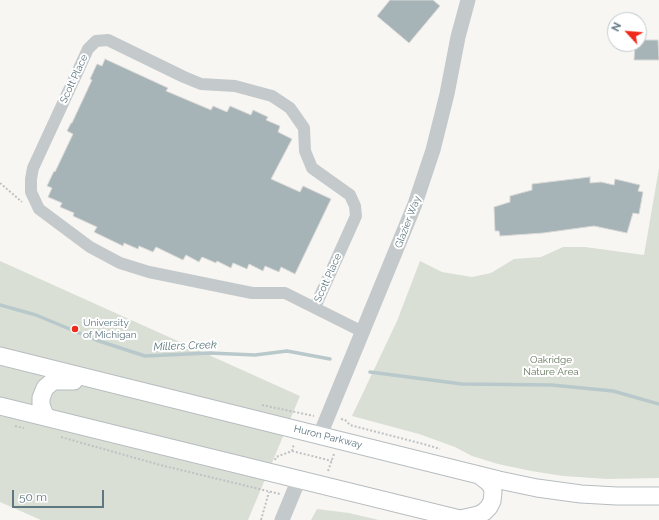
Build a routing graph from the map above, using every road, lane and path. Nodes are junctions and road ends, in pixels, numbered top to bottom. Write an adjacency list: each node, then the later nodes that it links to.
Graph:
1 (468, 0): 5 (street, Glazier Way)
2 (0, 183): 3 (path)
3 (39, 209): 4 (street, Scott Place); 4 (street, Scott Place)
4 (315, 307): 5 (street, Scott Place)
5 (364, 332): 15 (street, Glazier Way)
6 (0, 356): 7 (main road, Huron Parkway)
7 (112, 384): 11 (main road); 15 (main road, Huron Parkway)
8 (0, 406): 11 (main road)
9 (295, 412): 10 (path)
10 (316, 417)
11 (48, 418): 25 (main road)
12 (342, 419): 18 (path)
13 (13, 425): 14 (path)
14 (26, 429)
15 (320, 435): 24 (main road, Huron Parkway)
16 (55, 436): 26 (path)
17 (294, 443): 19 (path)
18 (427, 444)
19 (292, 451): 21 (path); 22 (path)
20 (335, 452): 21 (path)
21 (332, 461): 23 (path)
22 (274, 463)
23 (328, 472)
24 (479, 475): 28 (main road, Huron Parkway); 29 (main road)
25 (300, 479): 29 (main road); 31 (street)
26 (269, 492): 27 (path); 30 (path)
27 (274, 493)
28 (659, 496)
29 (462, 519)
30 (261, 520)
31 (282, 520)

